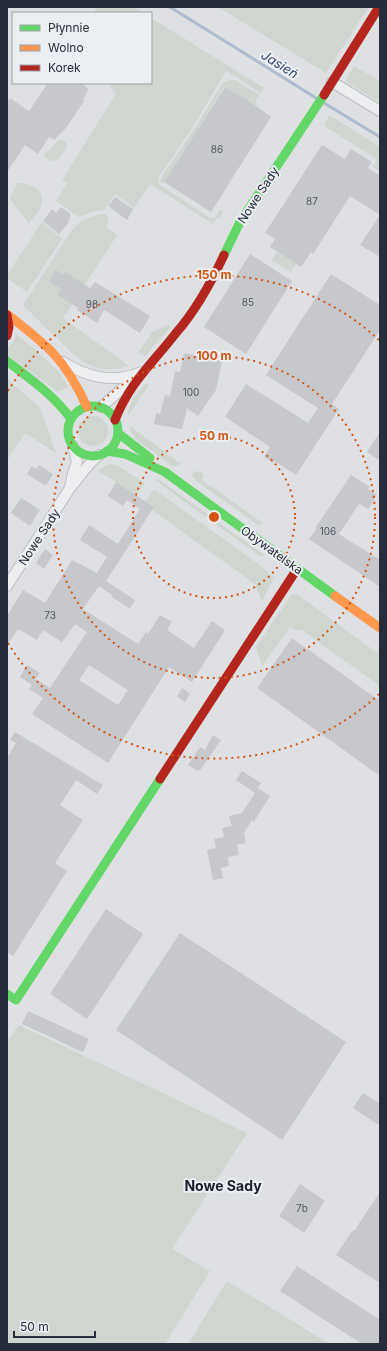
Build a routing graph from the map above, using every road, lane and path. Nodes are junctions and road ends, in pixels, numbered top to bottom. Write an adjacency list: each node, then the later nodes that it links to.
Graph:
1 (379, 7): 2 (street, Nowe Sady)
2 (330, 85): 3 (street); 8 (street, Nowe Sady)
3 (380, 111)
4 (7, 314): 5 (street); 6 (street)
5 (7, 336)
6 (58, 359): 8 (street); 9 (street)
7 (7, 361): 11 (street)
8 (139, 376): 10 (street, Nowe Sady); 12 (street, Nowe Sady)
9 (87, 407): 10 (street); 11 (street)
10 (102, 407): 12 (street)
11 (71, 418): 14 (street)
12 (115, 420): 13 (street)
13 (118, 433): 15 (street); 16 (street, Obywatelska)
14 (73, 446): 15 (street); 17 (street, Nowe Sady)
15 (103, 453): 16 (street, Obywatelska); 17 (street, Nowe Sady)
16 (165, 472): 18 (street, Obywatelska)
17 (70, 488): 19 (street, Nowe Sady)
18 (298, 569): 20 (street, Obywatelska); 21 (street)
19 (7, 586)
20 (380, 628)
21 (7, 994)

